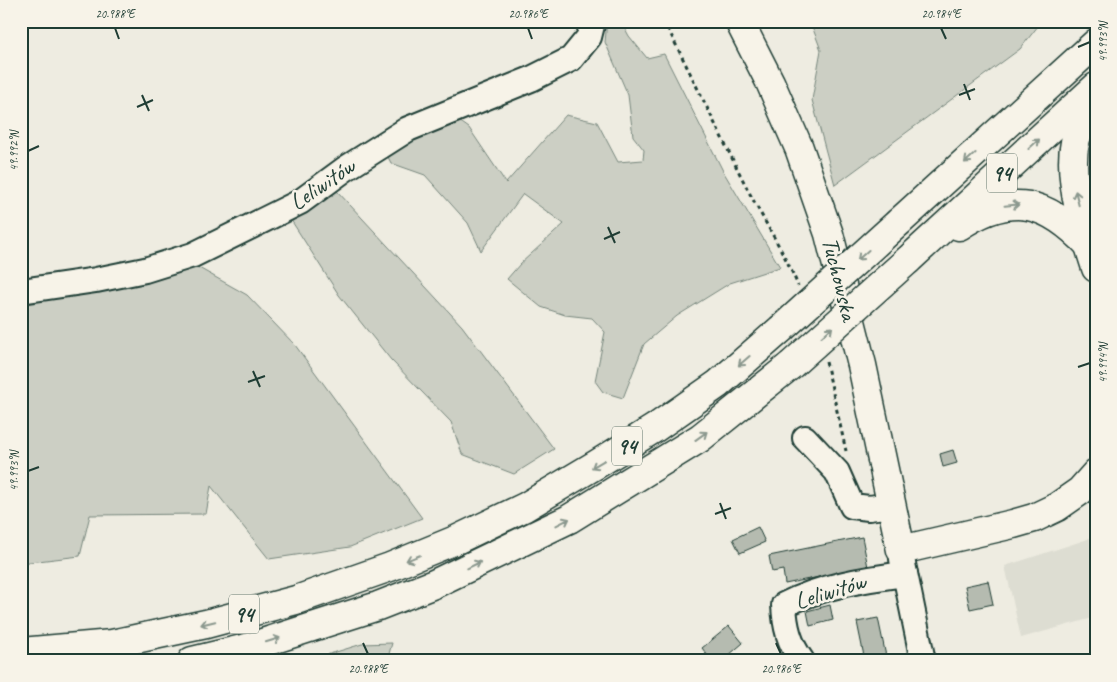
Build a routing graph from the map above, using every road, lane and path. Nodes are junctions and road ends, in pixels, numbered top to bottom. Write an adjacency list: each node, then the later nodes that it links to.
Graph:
1 (593, 21): 12 (street, Leliwitów)
2 (664, 21): 11 (path)
3 (739, 21): 17 (main road, Tuchowska)
4 (1096, 33): 6 (main road)
5 (1096, 43): 6 (main road, 94)
6 (1057, 78): 19 (main road, 94, one-way to 19, bridge)
7 (1096, 88): 10 (main road, 94, one-way to 7)
8 (1096, 106): 9 (main road, one-way to 8)
9 (1092, 257): 10 (main road, one-way to 9)
10 (908, 260): 20 (main road, 94, one-way to 10, bridge)
11 (798, 287)
12 (21, 291)
13 (825, 359): 15 (path)
14 (805, 438): 17 (street)
15 (847, 459)
16 (1096, 473): 18 (main road)
17 (891, 505): 18 (main road, Tuchowska)
18 (903, 562): 21 (street, Leliwitów); 22 (street, Tuchowska)
19 (21, 652)
20 (192, 661)
21 (802, 661)
22 (923, 661)

